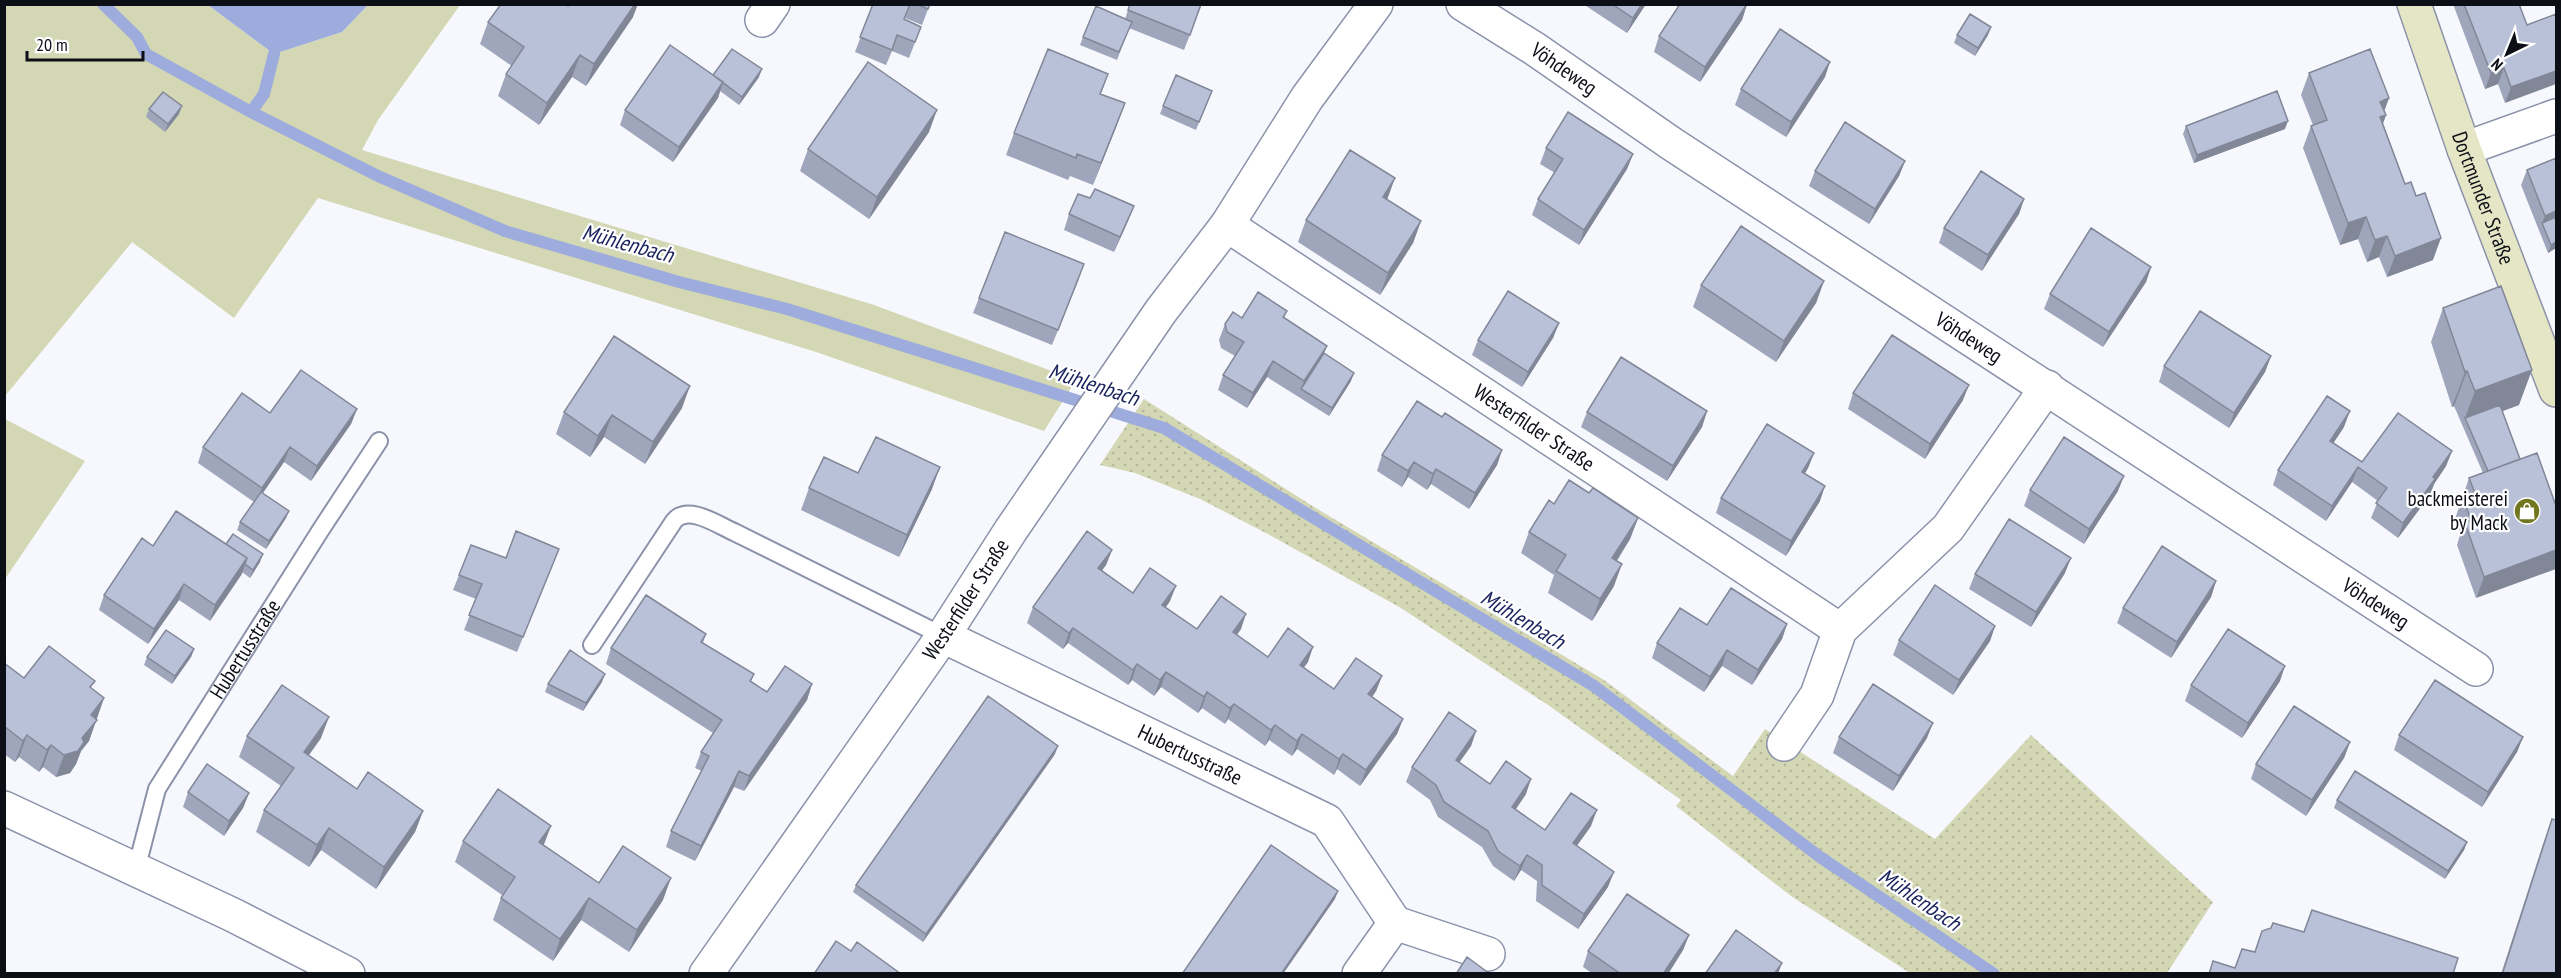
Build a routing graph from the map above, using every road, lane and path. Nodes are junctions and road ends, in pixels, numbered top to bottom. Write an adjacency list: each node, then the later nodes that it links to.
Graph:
1 (1376, 4): 6 (street, Westerfilder Straße)
2 (1463, 4): 7 (street, Vöhdeweg)
3 (2414, 4): 5 (main road, Dortmunder Straße)
4 (2556, 116): 5 (street)
5 (2464, 149): 8 (main road, Dortmunder Straße)
6 (1227, 225): 10 (street, Westerfilder Straße); 11 (street, Westerfilder Straße)
7 (2047, 387): 10 (street); 13 (street, Vöhdeweg)
8 (2556, 390)
9 (379, 441): 16 (lane, Hubertusstraße)
10 (1840, 630): 14 (street)
11 (944, 636): 12 (lane); 17 (street, Hubertusstraße); 20 (street, Westerfilder Straße)
12 (592, 645)
13 (2476, 669)
14 (1784, 744)
15 (4, 808): 16 (street)
16 (136, 870): 19 (street)
17 (1395, 922): 18 (street); 21 (street)
18 (1488, 954)
19 (348, 974)
20 (706, 974)
21 (1359, 974)

